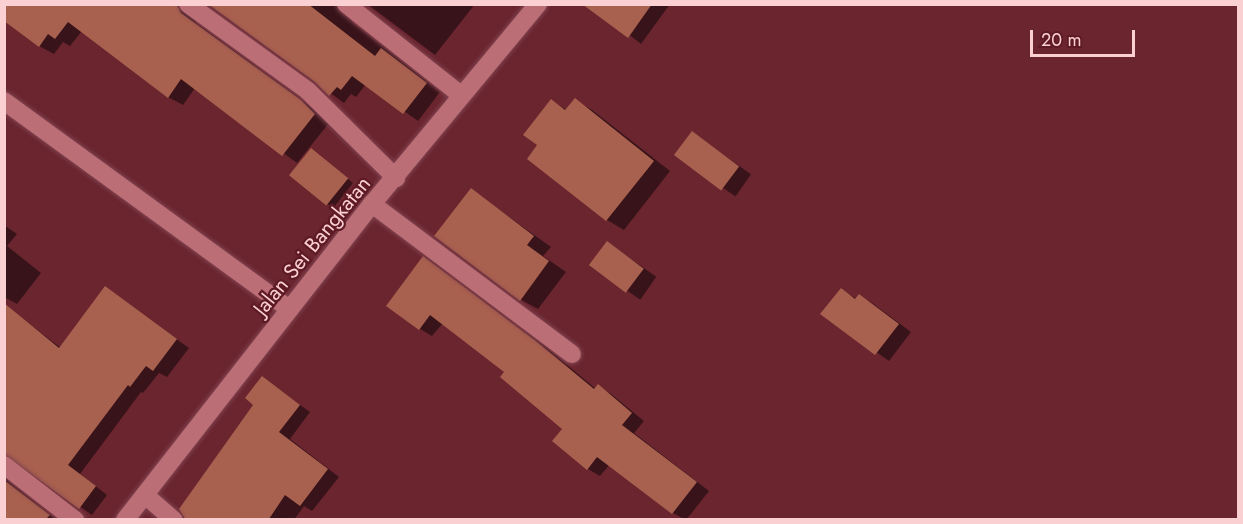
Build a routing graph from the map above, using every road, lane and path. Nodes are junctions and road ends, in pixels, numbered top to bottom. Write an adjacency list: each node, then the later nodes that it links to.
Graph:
1 (188, 4): 6 (street)
2 (345, 4): 4 (street)
3 (538, 4): 4 (street, Jalan Sei Bangkatan)
4 (461, 95): 6 (street, Jalan Sei Bangkatan)
5 (4, 101): 8 (street)
6 (396, 178): 7 (street, Jalan Sei Bangkatan)
7 (372, 204): 8 (street, Jalan Sei Bangkatan); 9 (street)
8 (289, 309): 11 (street, Jalan Sei Bangkatan)
9 (572, 354)
10 (4, 465): 12 (street)
11 (145, 495): 13 (street, Jalan Sei Bangkatan); 14 (street)
12 (75, 519)
13 (125, 519)
14 (174, 519)

